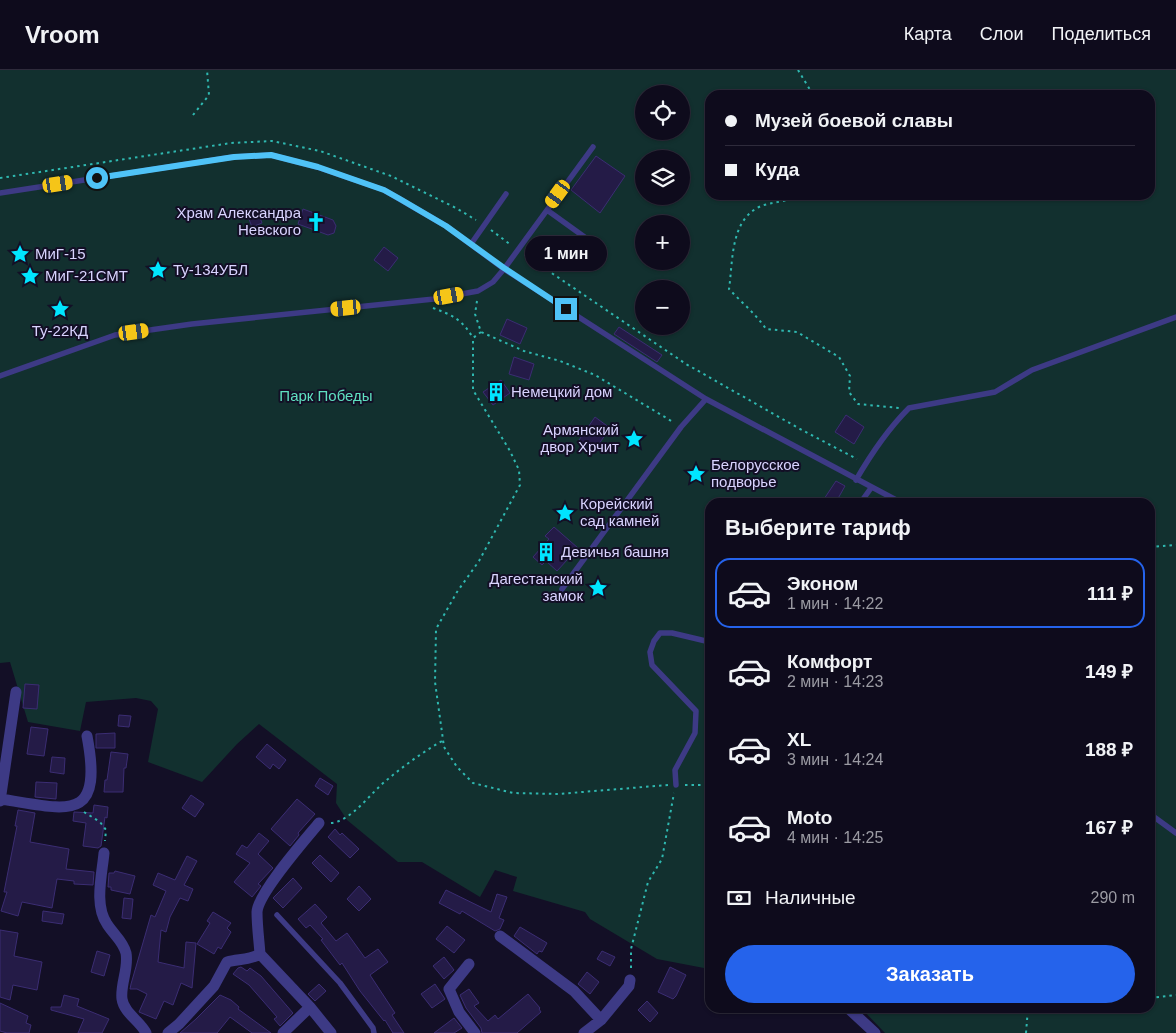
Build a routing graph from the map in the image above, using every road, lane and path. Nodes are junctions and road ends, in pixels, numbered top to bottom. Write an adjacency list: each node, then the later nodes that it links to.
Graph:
1 (207, 70): 4 (path)
2 (798, 70): 3 (path)
3 (811, 90)
4 (193, 115)
5 (593, 147): 10 (lane)
6 (0, 178): 11 (path)
7 (0, 193): 12 (lane)
8 (506, 194): 11 (lane)
9 (790, 200): 23 (path)
10 (547, 210): 13 (lane); 14 (lane)
11 (484, 225): 12 (lane); 14 (path)
12 (471, 244): 15 (lane)
13 (597, 246)
14 (518, 250): 15 (lane); 25 (path)
15 (504, 268): 16 (lane); 22 (lane)
16 (478, 291): 19 (path); 21 (lane)
17 (431, 308): 20 (path)
18 (1176, 316): 23 (lane)
19 (481, 332): 20 (path); 24 (path)
20 (474, 338): 36 (path)
21 (0, 376)
22 (706, 399): 24 (lane); 26 (lane)
23 (909, 408): 25 (lane)
24 (681, 427): 32 (lane)
25 (865, 464): 26 (lane)
26 (856, 480): 27 (lane)
27 (871, 488): 28 (lane); 29 (lane)
28 (864, 498)
29 (892, 498)
30 (1176, 545): 31 (path)
31 (1155, 547)
32 (562, 589)
33 (705, 641): 37 (lane)
34 (16, 692): 39 (street)
35 (87, 736): 40 (street)
36 (443, 741): 37 (path); 42 (path)
37 (676, 785): 38 (path); 49 (path)
38 (705, 786)
39 (0, 800): 40 (street)
40 (68, 807): 44 (path)
41 (1155, 818): 43 (lane)
42 (318, 823): 47 (street)
43 (1176, 833)
44 (104, 853): 58 (street)
45 (277, 915): 57 (lane)
46 (500, 936): 55 (street)
47 (260, 954): 52 (street); 59 (street)
48 (469, 964): 62 (street)
49 (630, 980): 55 (street)
50 (1176, 995): 51 (path)
51 (1155, 997)
52 (310, 1007): 56 (street); 60 (street)
53 (854, 1013): 64 (street)
54 (1028, 1013): 65 (path)
55 (601, 1020): 63 (street)
56 (327, 1029): 61 (street)
57 (375, 1031)
58 (146, 1033)
59 (168, 1033)
60 (283, 1033)
61 (315, 1033)
62 (475, 1033)
63 (584, 1033)
64 (876, 1033)
65 (1026, 1033)

